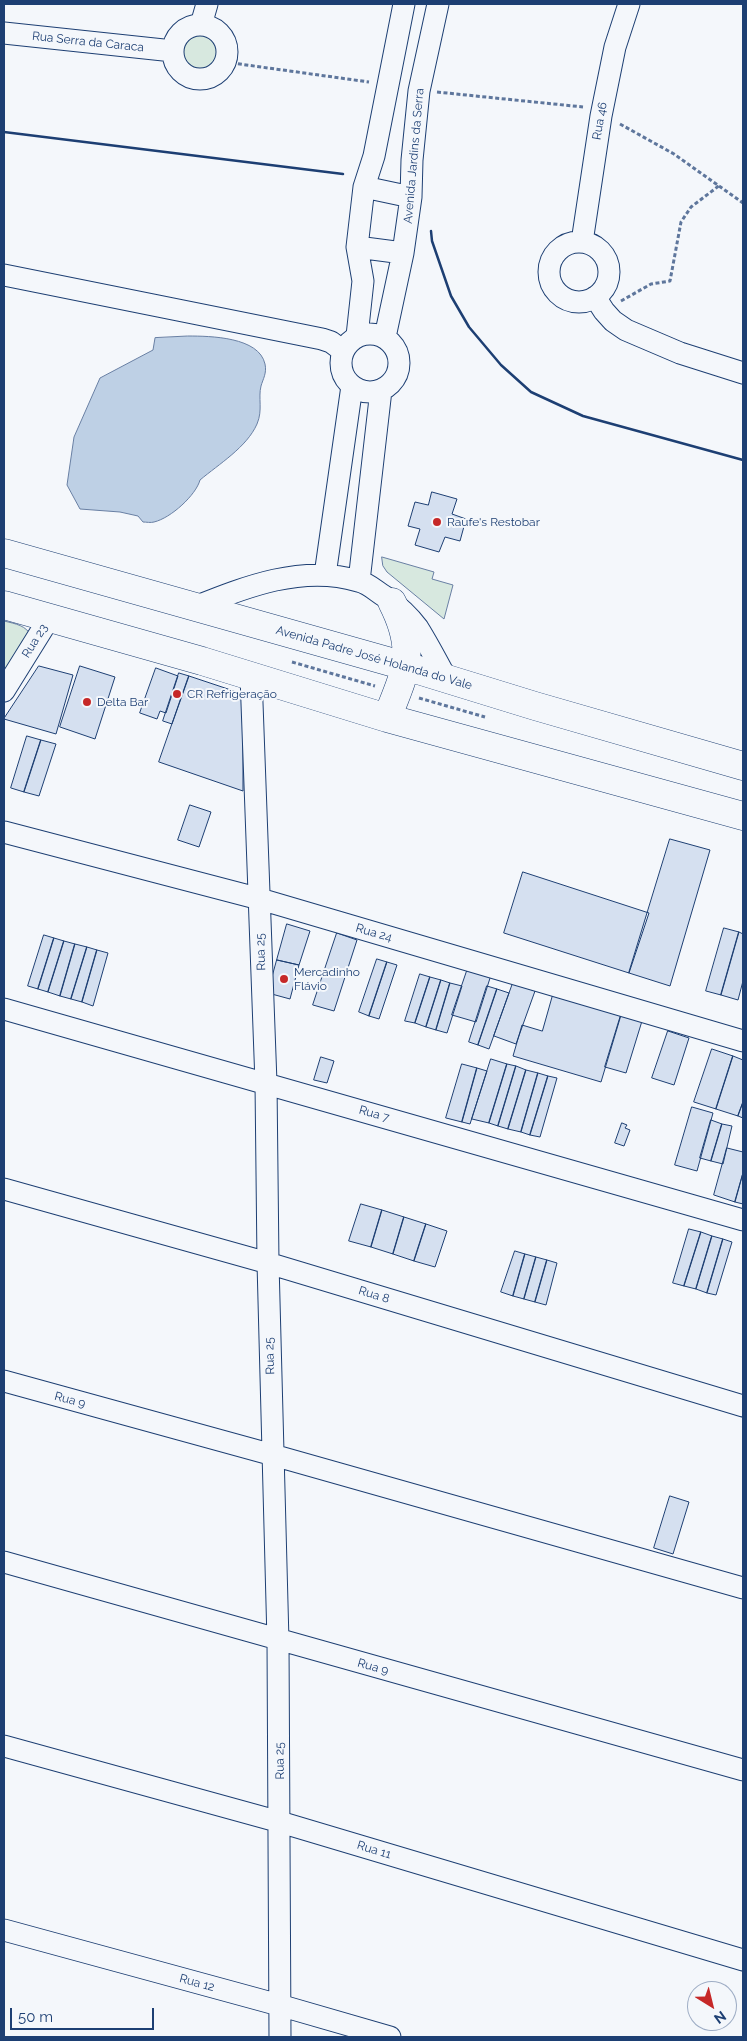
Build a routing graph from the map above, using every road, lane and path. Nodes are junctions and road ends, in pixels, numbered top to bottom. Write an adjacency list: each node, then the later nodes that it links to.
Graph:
1 (208, 4): 5 (street)
2 (404, 4): 9 (street)
3 (438, 4): 10 (street, Avenida Jardins da Serra)
4 (629, 4): 11 (street, Rua 46)
5 (201, 25): 7 (street); 8 (street)
6 (4, 33): 7 (street, Rua Serra da Caraca)
7 (172, 51): 8 (street)
8 (225, 62): 9 (path)
9 (387, 84): 13 (street)
10 (418, 90): 11 (path); 14 (street, Avenida Jardins da Serra)
11 (601, 116): 12 (path); 16 (street, Rua 46)
12 (720, 185): 15 (path); 20 (path)
13 (364, 187): 14 (street); 17 (street)
14 (411, 197): 18 (street, Avenida Jardins da Serra)
15 (743, 203)
16 (582, 242): 20 (street); 20 (street)
17 (357, 247): 18 (street); 22 (street)
18 (403, 253): 21 (street, Avenida Jardins da Serra)
19 (4, 275): 22 (street)
20 (599, 304): 23 (street)
21 (385, 337): 22 (street); 25 (street)
22 (350, 343): 24 (street)
23 (743, 374)
24 (352, 386): 25 (street); 27 (street)
25 (381, 390): 28 (street)
26 (4, 553): 31 (main road, Avenida Padre José Holanda do Vale)
27 (325, 575): 28 (street); 31 (street)
28 (359, 581): 29 (street)
29 (392, 602): 33 (main road); 35 (street)
30 (4, 605): 32 (main road)
31 (195, 607): 33 (main road, Avenida Padre José Holanda do Vale)
32 (50, 617): 34 (main road); 36 (street, Rua 23)
33 (405, 666): 35 (main road, Avenida Padre José Holanda do Vale); 37 (main road)
34 (251, 676): 37 (main road); 41 (street, Rua 25)
35 (446, 678): 38 (main road, Avenida Padre José Holanda do Vale)
36 (4, 691)
37 (387, 718): 39 (main road)
38 (743, 766)
39 (743, 816)
40 (4, 832): 41 (street, Rua 24)
41 (260, 900): 43 (street, Rua 24); 44 (street, Rua 25)
42 (4, 1009): 44 (street, Rua 7)
43 (743, 1041)
44 (266, 1083): 46 (street, Rua 7); 47 (street, Rua 25)
45 (4, 1190): 47 (street, Rua 8)
46 (743, 1220)
47 (268, 1264): 49 (street, Rua 8); 50 (street, Rua 25)
48 (4, 1381): 50 (street, Rua 9)
49 (743, 1406)
50 (273, 1455): 52 (street, Rua 9); 53 (street, Rua 25)
51 (4, 1562): 53 (street, Rua 9)
52 (743, 1588)
53 (278, 1641): 55 (street, Rua 9); 56 (street, Rua 25)
54 (4, 1746): 56 (street, Rua 11)
55 (743, 1770)
56 (280, 1822): 58 (street, Rua 11); 59 (street, Rua 25)
57 (4, 1930): 59 (street, Rua 12)
58 (743, 1960)
59 (279, 2005): 60 (street, Rua 25); 61 (street, Rua 12)
60 (280, 2037)
61 (390, 2037)

